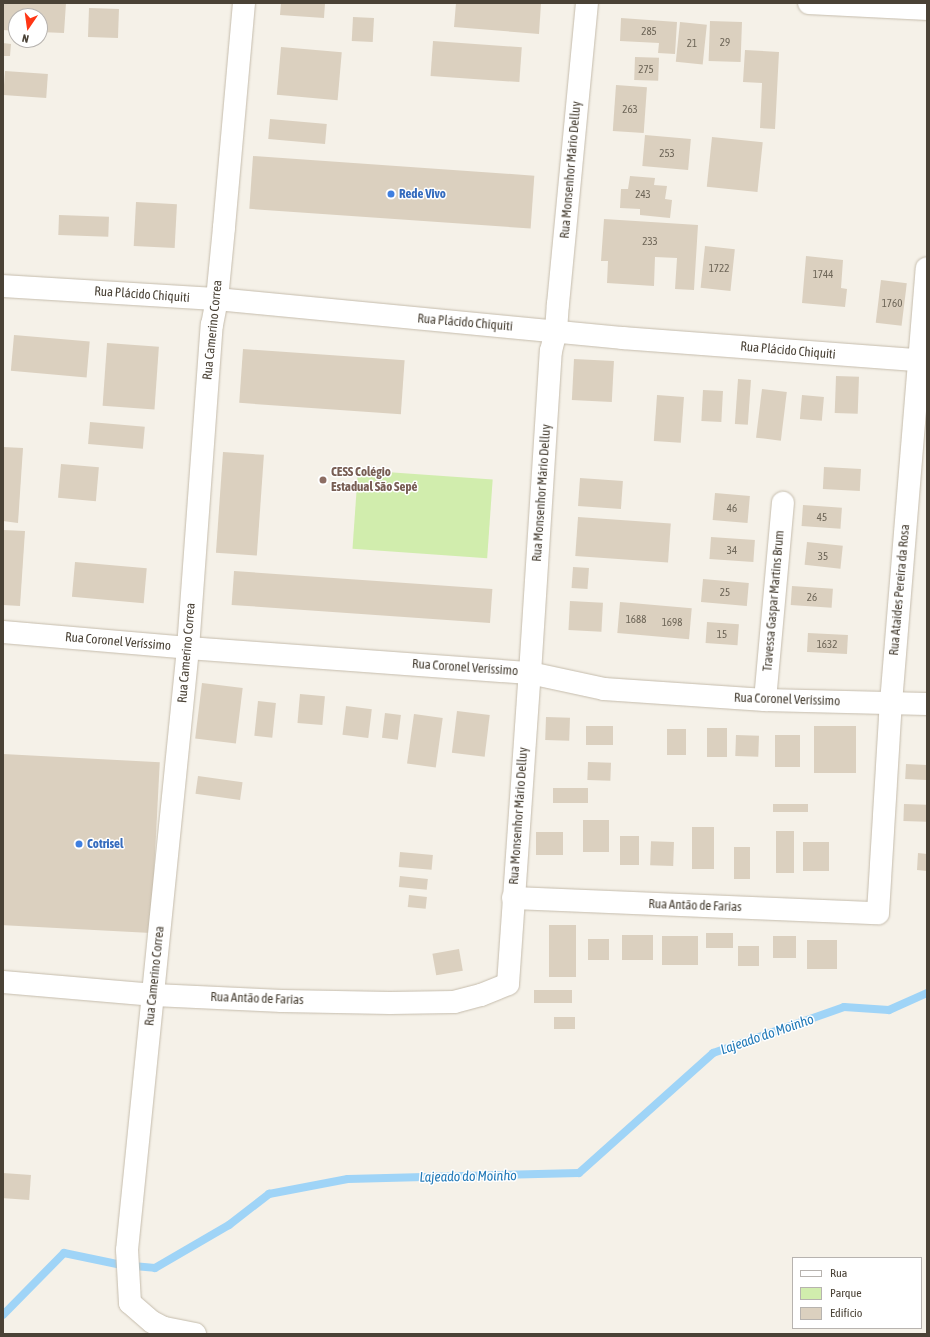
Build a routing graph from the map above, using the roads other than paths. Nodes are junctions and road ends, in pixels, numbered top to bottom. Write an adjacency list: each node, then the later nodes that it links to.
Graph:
1 (244, 3): 7 (street, Rua Camerino Correa)
2 (587, 3): 8 (street, Rua Monsenhor Mário Delluy)
3 (808, 3): 4 (street)
4 (927, 9)
5 (927, 268): 9 (street, Rua Ataides Pereira da Rosa)
6 (3, 286): 7 (street, Rua Plácido Chiquiti)
7 (217, 299): 8 (street, Rua Plácido Chiquiti); 12 (street, Rua Camerino Correa)
8 (556, 331): 9 (street, Rua Plácido Chiquiti); 13 (street, Rua Monsenhor Mário Delluy)
9 (923, 361): 15 (street, Rua Ataides Pereira da Rosa)
10 (783, 503): 14 (street, Travessa Gaspar Martins Brum)
11 (3, 632): 12 (street, Rua Coronel Veríssimo)
12 (188, 648): 13 (street, Rua Coronel Veríssimo); 21 (street, Rua Camerino Correa)
13 (530, 673): 14 (street, Rua Coronel Veríssimo); 17 (street, Rua Monsenhor Mário Delluy)
14 (765, 700): 15 (street, Rua Coronel Veríssimo)
15 (891, 703): 16 (street, Rua Coronel Veríssimo); 18 (street, Rua Ataides Pereira da Rosa)
16 (927, 704)
17 (513, 898): 18 (street, Rua Antão de Farias); 20 (street, Rua Monsenhor Mário Delluy)
18 (878, 913)
19 (3, 982): 21 (street, Rua Antão de Farias)
20 (508, 984): 21 (street, Rua Antão de Farias)
21 (154, 995): 22 (street, Rua Camerino Correa)
22 (195, 1334)

